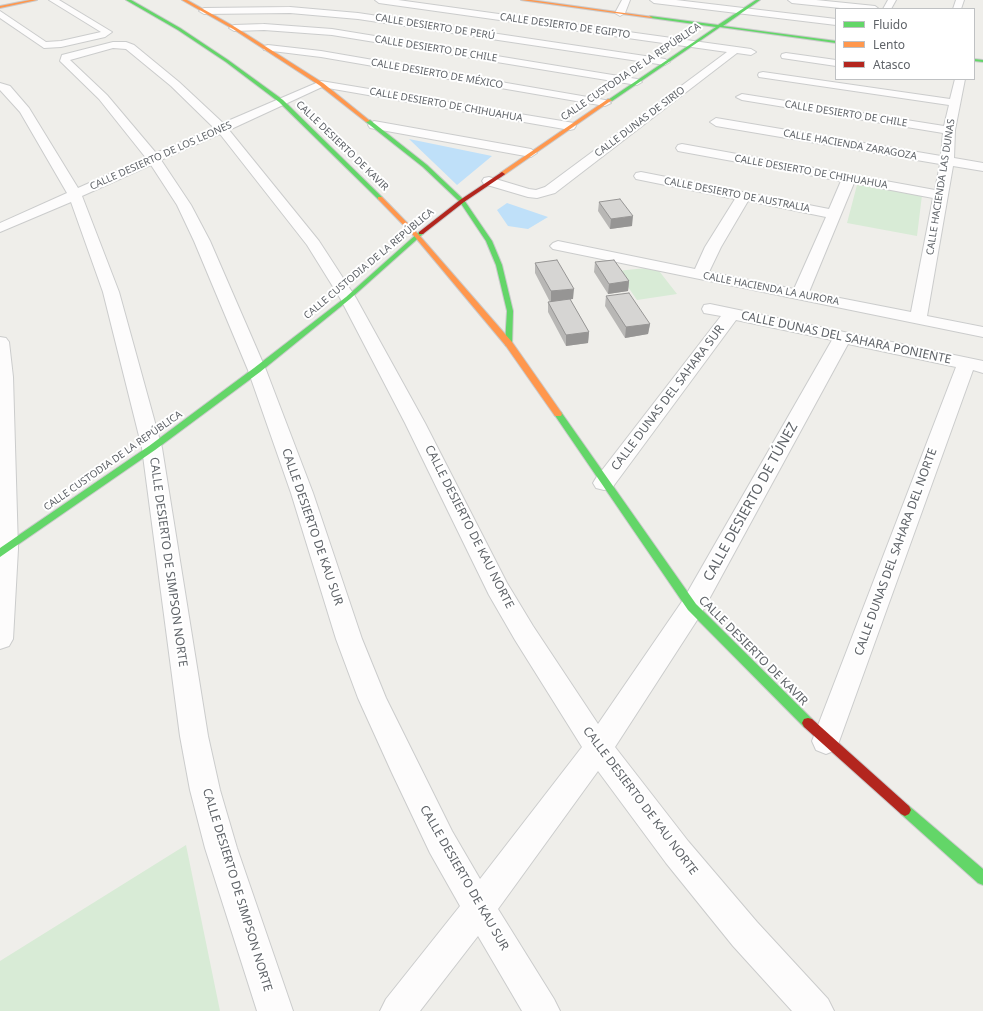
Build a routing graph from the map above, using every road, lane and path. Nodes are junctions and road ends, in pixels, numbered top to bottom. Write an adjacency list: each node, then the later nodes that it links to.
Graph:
1 (36, 0): 13 (street)
2 (53, 0): 29 (street)
3 (128, 0): 40 (street, CALLE DESIERTO DE KAVIR)
4 (184, 0): 16 (street)
5 (379, 0): 14 (street, CALLE DESIERTO DE EGIPTO)
6 (449, 0): 14 (street)
7 (522, 0): 12 (street)
8 (626, 0): 18 (street)
9 (654, 0): 17 (street)
10 (758, 0): 17 (street, CALLE CUSTODIA DE LA REPÚBLICA)
11 (792, 0): 15 (street)
12 (567, 3): 18 (street)
13 (0, 6)
14 (437, 7): 21 (street); 26 (street, CALLE DESIERTO DE EGIPTO)
15 (866, 8)
16 (204, 11): 21 (street, CALLE DESIERTO DE PERÚ); 23 (street)
17 (743, 11): 20 (street); 22 (street, CALLE CUSTODIA DE LA REPÚBLICA)
18 (620, 13): 22 (street)
19 (0, 14): 29 (street)
20 (835, 22)
21 (411, 24): 24 (street); 32 (street, CALLE DESIERTO DE PERÚ)
22 (721, 26): 25 (street); 26 (street, CALLE CUSTODIA DE LA REPÚBLICA)
23 (234, 28): 27 (street); 36 (street, CALLE DESIERTO DE CHILE)
24 (389, 35)
25 (835, 42)
26 (692, 44): 28 (street, CALLE DESIERTO DE EGIPTO); 32 (street, CALLE CUSTODIA DE LA REPÚBLICA)
27 (268, 48): 37 (street); 42 (street, CALLE DESIERTO DE MÉXICO)
28 (735, 50): 30 (street, CALLE DESIERTO DE EGIPTO); 55 (street, CALLE DUNAS DE SIRIO)
29 (59, 51): 46 (street, CALLE DESIERTO DE KAU NORTE); 50 (street, CALLE DESIERTO DE KAU SUR)
30 (751, 52)
31 (786, 56): 33 (street)
32 (665, 62): 36 (street, CALLE CUSTODIA DE LA REPÚBLICA)
33 (835, 63)
34 (763, 75): 41 (street)
35 (960, 80): 41 (street, CALLE HACIENDA LAS DUNAS)
36 (637, 82): 42 (street, CALLE CUSTODIA DE LA REPÚBLICA)
37 (321, 84): 40 (street, CALLE DESIERTO DE LOS LEONES); 44 (street); 45 (street, CALLE DESIERTO DE CHIHUAHUA)
38 (1, 86): 56 (street, CALLE DESIERTO DE SIMPSON NORTE)
39 (742, 97): 47 (street, CALLE DESIERTO DE CHILE)
40 (281, 101): 46 (street, CALLE DESIERTO DE LOS LEONES); 62 (street, CALLE DESIERTO DE KAVIR)
41 (956, 103): 47 (street, CALLE HACIENDA LAS DUNAS)
42 (605, 104): 45 (street, CALLE CUSTODIA DE LA REPÚBLICA)
43 (716, 122): 51 (street, CALLE HACIENDA ZARAGOZA)
44 (374, 125): 49 (street); 59 (street)
45 (570, 126): 49 (street, CALLE CUSTODIA DE LA REPÚBLICA)
46 (221, 128): 50 (street, CALLE DESIERTO DE LOS LEONES); 66 (street, CALLE DESIERTO DE KAU NORTE)
47 (949, 130): 51 (street, CALLE HACIENDA LAS DUNAS)
48 (682, 148): 54 (street, CALLE DESIERTO DE CHIHUAHUA)
49 (530, 153): 55 (street, CALLE CUSTODIA DE LA REPÚBLICA)
50 (154, 159): 56 (street, CALLE DESIERTO DE LOS LEONES); 75 (street, CALLE DESIERTO DE KAU SUR)
51 (948, 161): 52 (street, CALLE HACIENDA ZARAGOZA); 57 (street, CALLE HACIENDA LAS DUNAS)
52 (983, 167)
53 (641, 176): 58 (street, CALLE DESIERTO DE AUSTRALIA)
54 (849, 178): 57 (street, CALLE DESIERTO DE CHIHUAHUA); 60 (street)
55 (490, 182): 59 (street, CALLE CUSTODIA DE LA REPÚBLICA)
56 (75, 195): 61 (street, CALLE DESIERTO DE LOS LEONES); 76 (street, CALLE DESIERTO DE SIMPSON NORTE)
57 (941, 195): 69 (street, CALLE HACIENDA LAS DUNAS)
58 (744, 196): 60 (street, CALLE DESIERTO DE AUSTRALIA); 64 (street)
59 (462, 201): 62 (street, CALLE CUSTODIA DE LA REPÚBLICA); 73 (street)
60 (834, 214): 65 (street)
61 (0, 228)
62 (417, 236): 66 (street, CALLE CUSTODIA DE LA REPÚBLICA); 73 (street, CALLE DESIERTO DE KAVIR)
63 (558, 246): 64 (street, CALLE HACIENDA LA AURORA)
64 (700, 275): 65 (street, CALLE HACIENDA LA AURORA)
65 (800, 295): 69 (street, CALLE HACIENDA LA AURORA)
66 (348, 298): 75 (street, CALLE CUSTODIA DE LA REPÚBLICA); 82 (street, CALLE DESIERTO DE KAU NORTE)
67 (710, 309): 68 (street, CALLE DUNAS DEL SAHARA PONIENTE)
68 (732, 314): 71 (street, CALLE DUNAS DEL SAHARA PONIENTE); 77 (street, CALLE DUNAS DEL SAHARA SUR)
69 (918, 319): 70 (street, CALLE HACIENDA LA AURORA)
70 (983, 332)
71 (842, 338): 74 (street, CALLE DUNAS DEL SAHARA PONIENTE); 79 (street, CALLE DESIERTO DE TÚNEZ)
72 (0, 342): 78 (street)
73 (509, 344): 77 (street, CALLE DESIERTO DE KAVIR)
74 (975, 365): 81 (street, CALLE DUNAS DEL SAHARA DEL NORTE)
75 (257, 370): 76 (street, CALLE CUSTODIA DE LA REPÚBLICA); 84 (street, CALLE DESIERTO DE KAU SUR)
76 (152, 448): 78 (street, CALLE CUSTODIA DE LA REPÚBLICA); 85 (street, CALLE DESIERTO DE SIMPSON NORTE)
77 (604, 483): 79 (street, CALLE DESIERTO DE KAVIR)
78 (3, 551): 80 (street)
79 (692, 607): 81 (street, CALLE DESIERTO DE KAVIR); 82 (street, CALLE DESIERTO DE TÚNEZ)
80 (0, 639)
81 (826, 741): 83 (street, CALLE DESIERTO DE KAVIR)
82 (598, 748): 84 (street, CALLE DESIERTO DE TÚNEZ); 88 (street, CALLE DESIERTO DE KAU NORTE)
83 (983, 878)
84 (479, 908): 86 (street, CALLE DESIERTO DE TÚNEZ); 87 (street, CALLE DESIERTO DE KAU SUR)
85 (275, 1011)
86 (398, 1011)
87 (542, 1011)
88 (816, 1011)

